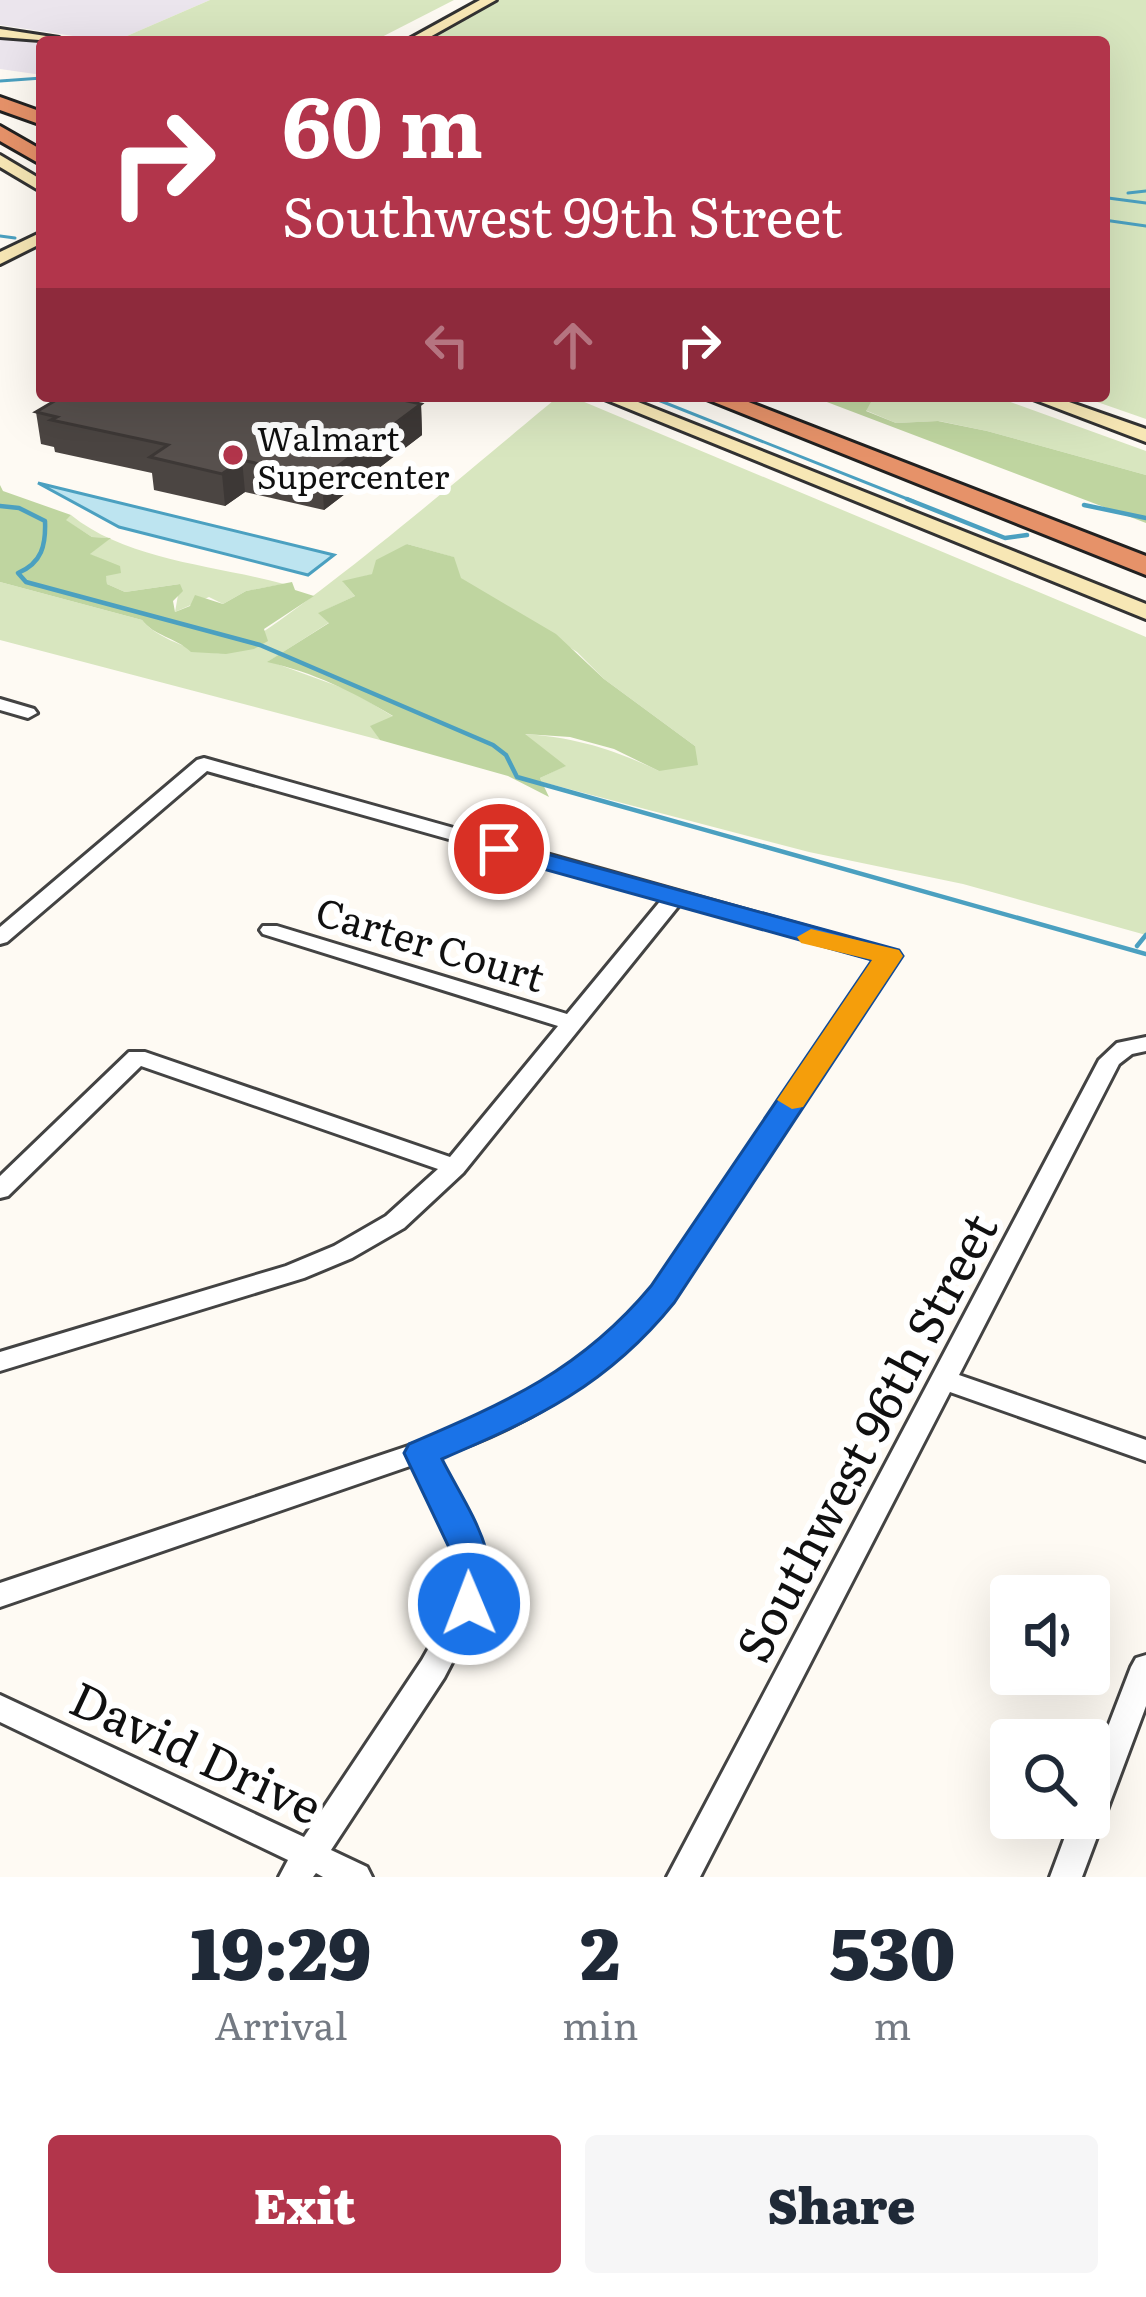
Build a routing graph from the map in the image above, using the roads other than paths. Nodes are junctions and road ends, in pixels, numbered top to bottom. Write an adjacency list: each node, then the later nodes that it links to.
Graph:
1 (490, 0): 3 (main road)
2 (0, 32): 4 (main road)
3 (422, 36)
4 (36, 38)
5 (0, 99): 6 (highway); 7 (highway)
6 (36, 107)
7 (36, 116)
8 (0, 118): 10 (highway)
9 (0, 132): 11 (highway)
10 (36, 132)
11 (36, 155)
12 (0, 160): 13 (main road)
13 (36, 183)
14 (36, 240): 15 (main road)
15 (0, 259)
16 (622, 402): 23 (main road)
17 (726, 402): 22 (highway)
18 (776, 402): 21 (highway)
19 (1051, 402): 20 (main road)
20 (1146, 436)
21 (1146, 545)
22 (1146, 566)
23 (1146, 612)
24 (0, 704): 25 (street)
25 (28, 712)
26 (674, 898): 28 (street); 29 (street); 36 (street)
27 (270, 930): 29 (street, Carter Court)
28 (2, 934)
29 (572, 1023): 31 (street)
30 (1139, 1045): 34 (street, Southwest 96th Street)
31 (455, 1166): 32 (street); 33 (street)
32 (0, 1190)
33 (0, 1362)
34 (945, 1380): 35 (street); 44 (street, Southwest 96th Street)
35 (1146, 1451)
36 (421, 1453): 37 (street); 42 (street)
37 (0, 1595)
38 (1146, 1667): 40 (street)
39 (0, 1708): 42 (street, David Drive)
40 (1110, 1762)
41 (1081, 1839): 45 (street)
42 (302, 1866): 43 (street, David Drive)
43 (356, 1877)
44 (682, 1877)
45 (1066, 1877)

